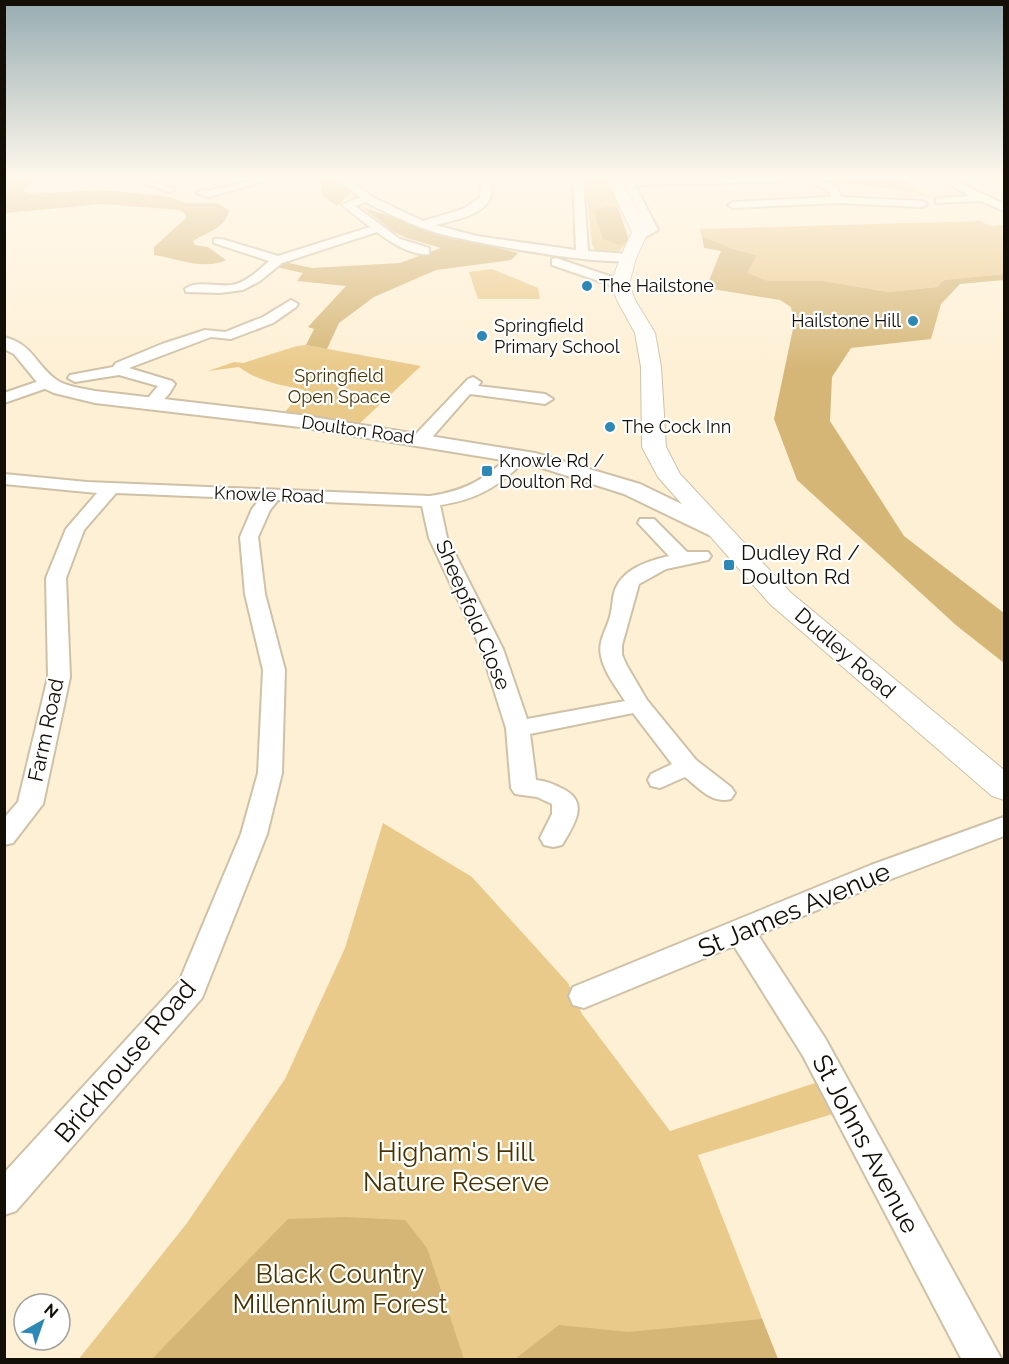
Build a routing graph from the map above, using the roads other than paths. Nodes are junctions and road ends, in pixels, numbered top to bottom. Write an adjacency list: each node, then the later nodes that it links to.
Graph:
1 (223, 243): 10 (street)
2 (333, 243): 10 (street)
3 (401, 243): 7 (street)
4 (504, 243): 8 (street)
5 (581, 243): 8 (street)
6 (636, 243): 9 (main road)
7 (425, 251)
8 (582, 254): 9 (street)
9 (628, 258): 12 (main road)
10 (278, 260): 13 (street)
11 (551, 261): 12 (street)
12 (620, 284): 29 (main road, Dudley Road)
13 (191, 289)
14 (291, 304): 16 (street)
15 (5, 342): 18 (street)
16 (119, 370): 17 (street); 21 (street)
17 (75, 378)
18 (48, 383): 20 (street); 21 (street, Doulton Road)
19 (545, 399): 22 (street)
20 (9, 401)
21 (151, 404): 22 (street, Doulton Road)
22 (421, 439): 23 (street, Doulton Road)
23 (520, 456): 27 (street, Knowle Road); 29 (street, Doulton Road)
24 (4, 479): 25 (street, Knowle Road)
25 (111, 488): 26 (street, Knowle Road); 37 (street, Farm Road)
26 (273, 495): 27 (street, Knowle Road); 41 (street, Brickhouse Road)
27 (430, 501): 31 (street, Sheepfold Close)
28 (647, 523): 29 (street)
29 (700, 548): 30 (street); 34 (main road, Dudley Road)
30 (639, 705): 31 (street); 32 (street)
31 (519, 728): 38 (street, Sheepfold Close)
32 (687, 766): 33 (street); 35 (street)
33 (660, 780)
34 (1005, 788)
35 (722, 793)
36 (1005, 826): 39 (street, St James Avenue)
37 (4, 836)
38 (553, 838)
39 (741, 933): 40 (street, St James Avenue); 42 (street, St Johns Avenue)
40 (584, 996)
41 (4, 1199)
42 (983, 1359)

